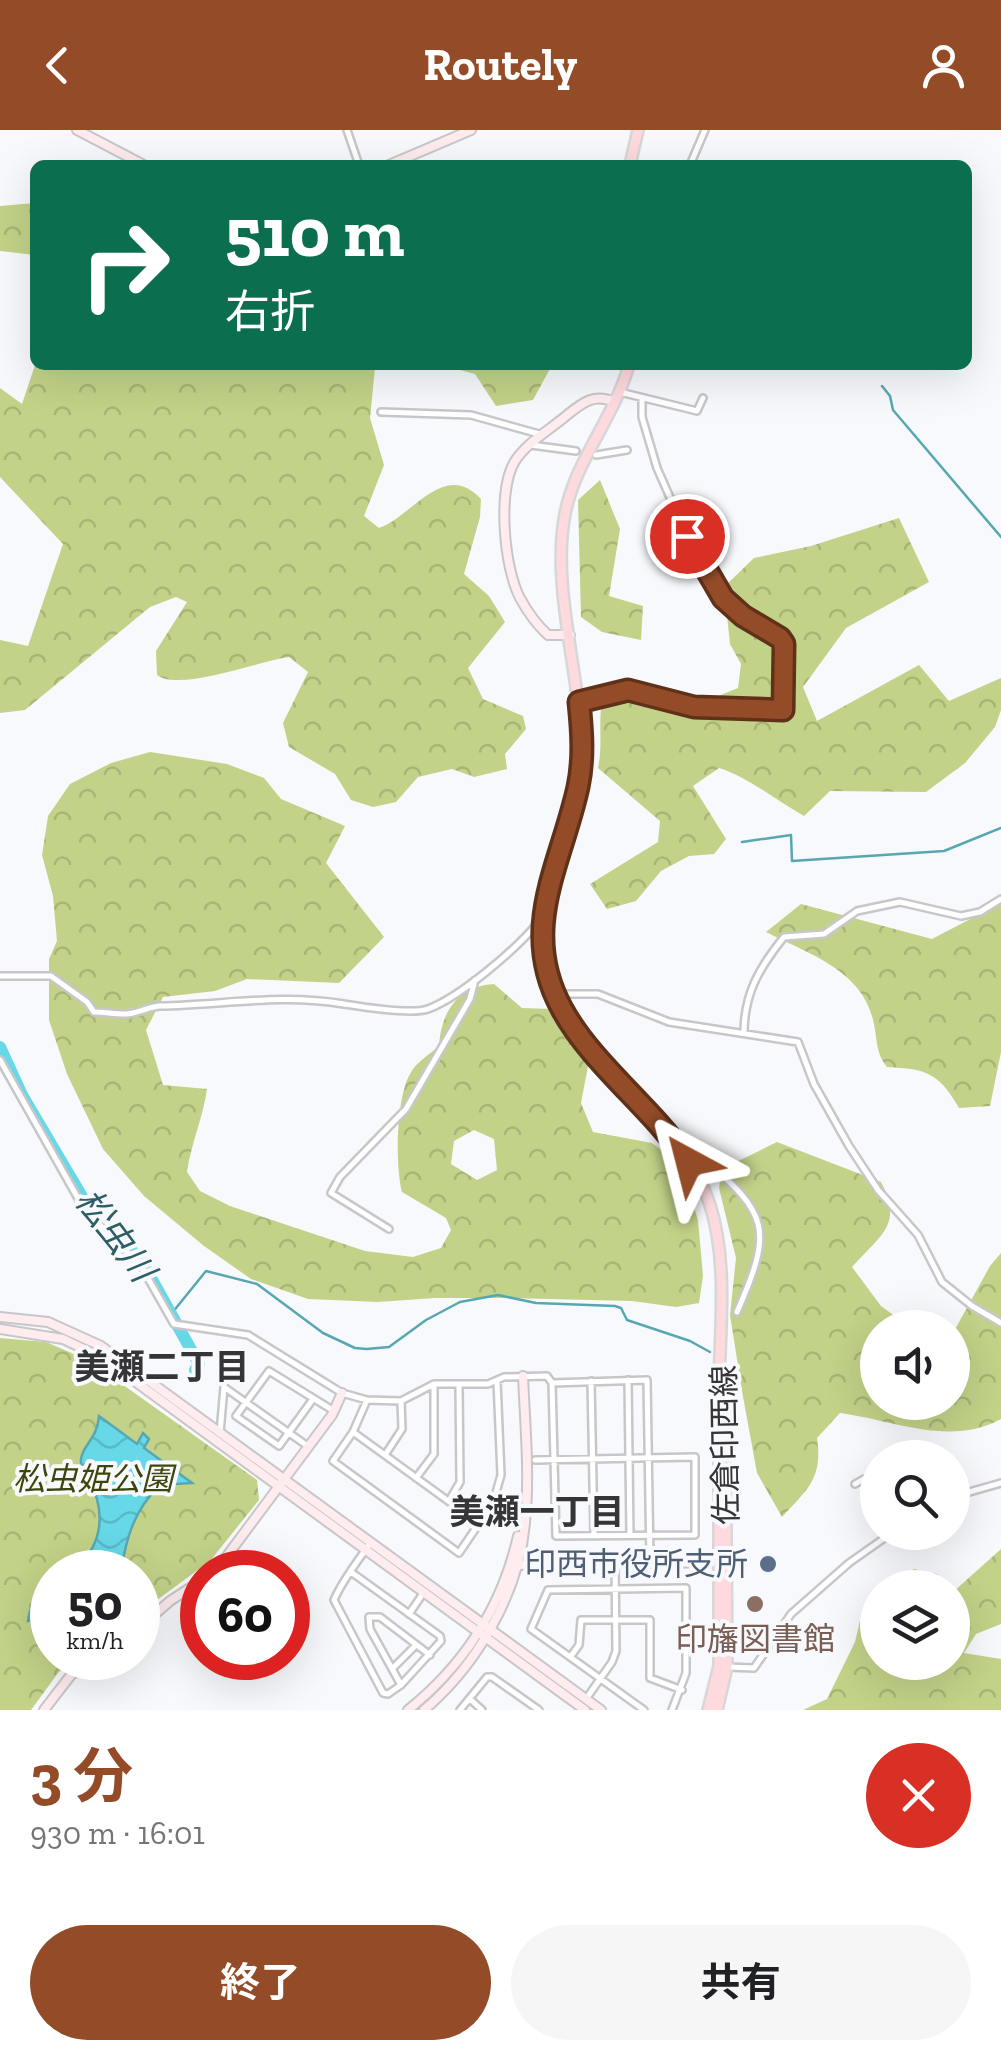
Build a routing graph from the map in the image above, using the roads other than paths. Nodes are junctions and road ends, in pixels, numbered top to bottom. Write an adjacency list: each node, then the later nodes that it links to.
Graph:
1 (76, 130): 6 (street)
2 (347, 130): 7 (street)
3 (471, 130): 8 (street)
4 (638, 130): 9 (main road)
5 (704, 130): 10 (street)
6 (134, 160)
7 (357, 160)
8 (401, 160)
9 (631, 160)
10 (692, 160)
11 (626, 370): 12 (main road, 佐倉印西線)
12 (617, 397): 13 (street); 16 (street); 21 (main road, 佐倉印西線)
13 (642, 398): 14 (street); 22 (street)
14 (703, 398)
15 (381, 412): 16 (street)
16 (542, 435): 17 (street)
17 (531, 445): 19 (street); 21 (street)
18 (626, 450): 20 (street)
19 (576, 451)
20 (596, 455)
21 (570, 635): 22 (main road, 佐倉印西線)
22 (579, 702): 24 (main road, 佐倉印西線)
23 (1001, 899): 28 (street)
24 (542, 924): 26 (street); 27 (main road, 佐倉印西線)
25 (0, 976): 26 (street)
26 (475, 977): 31 (street)
27 (555, 995): 28 (street); 30 (main road, 佐倉印西線)
28 (744, 1033): 34 (street)
29 (0, 1060): 43 (street)
30 (689, 1162): 32 (street); 75 (main road, 佐倉印西線)
31 (389, 1229)
32 (738, 1312)
33 (0, 1317): 50 (street)
34 (1001, 1323)
35 (0, 1330): 61 (street)
36 (524, 1376): 38 (street); 40 (street); 66 (street)
37 (628, 1380): 39 (street); 54 (street); 55 (street)
38 (497, 1381): 42 (street); 67 (street)
39 (591, 1382): 40 (street); 56 (street)
40 (552, 1383): 58 (street)
41 (434, 1384): 42 (street); 46 (street); 59 (street)
42 (459, 1384): 65 (street)
43 (342, 1393): 45 (street); 48 (street)
44 (313, 1398): 47 (street); 48 (street); 51 (street)
45 (367, 1400): 46 (street); 49 (street)
46 (401, 1401): 53 (street)
47 (246, 1402): 50 (street); 51 (street); 51 (street)
48 (334, 1412): 52 (street)
49 (353, 1432): 53 (street); 67 (street)
50 (220, 1433): 61 (street)
51 (288, 1433): 52 (street)
52 (309, 1447): 61 (street)
53 (385, 1455): 59 (street)
54 (629, 1458): 55 (street); 56 (street); 69 (street)
55 (648, 1458): 70 (street); 70 (street)
56 (592, 1459): 58 (street); 68 (street)
57 (535, 1460): 58 (street)
58 (554, 1460): 68 (street)
59 (416, 1478): 65 (street)
60 (860, 1481): 62 (street)
61 (283, 1484): 71 (street); 72 (street)
62 (855, 1484)
63 (1001, 1484): 64 (street)
64 (970, 1493)
65 (449, 1501): 67 (street)
66 (525, 1507): 77 (street); 85 (street)
67 (480, 1524)
68 (594, 1535): 69 (street)
69 (630, 1535): 70 (street)
70 (650, 1536): 74 (street)
71 (368, 1546): 78 (street); 80 (street); 85 (street)
72 (232, 1550)
73 (868, 1550): 89 (street)
74 (650, 1562): 75 (street); 76 (street)
75 (723, 1562): 89 (main road, 佐倉印西線)
76 (616, 1563): 77 (street); 79 (street)
77 (518, 1566): 85 (street)
78 (351, 1572): 83 (street); 93 (street)
79 (616, 1589): 84 (street); 88 (street); 94 (street)
80 (424, 1592): 83 (street); 85 (street)
81 (180, 1594): 82 (street)
82 (160, 1609)
83 (409, 1614): 87 (street)
84 (616, 1619): 88 (street); 92 (street); 94 (street)
85 (484, 1630): 96 (street); 98 (street); 99 (street); 103 (street)
86 (416, 1645): 87 (street); 90 (street); 90 (street)
87 (430, 1655): 93 (street)
88 (570, 1657): 92 (street)
89 (723, 1667): 107 (main road, 佐倉印西線); 108 (main road, 佐倉印西線)
90 (392, 1668): 93 (street)
91 (66, 1680): 97 (street)
92 (600, 1680): 96 (street); 105 (street)
93 (400, 1686)
94 (682, 1690): 106 (street)
95 (470, 1699): 100 (street); 101 (street); 102 (street)
96 (586, 1699): 104 (street)
97 (44, 1710)
98 (408, 1710)
99 (424, 1710)
100 (460, 1710)
101 (482, 1710)
102 (538, 1710)
103 (585, 1710)
104 (601, 1710)
105 (644, 1710)
106 (672, 1710)
107 (708, 1710)
108 (717, 1710)

